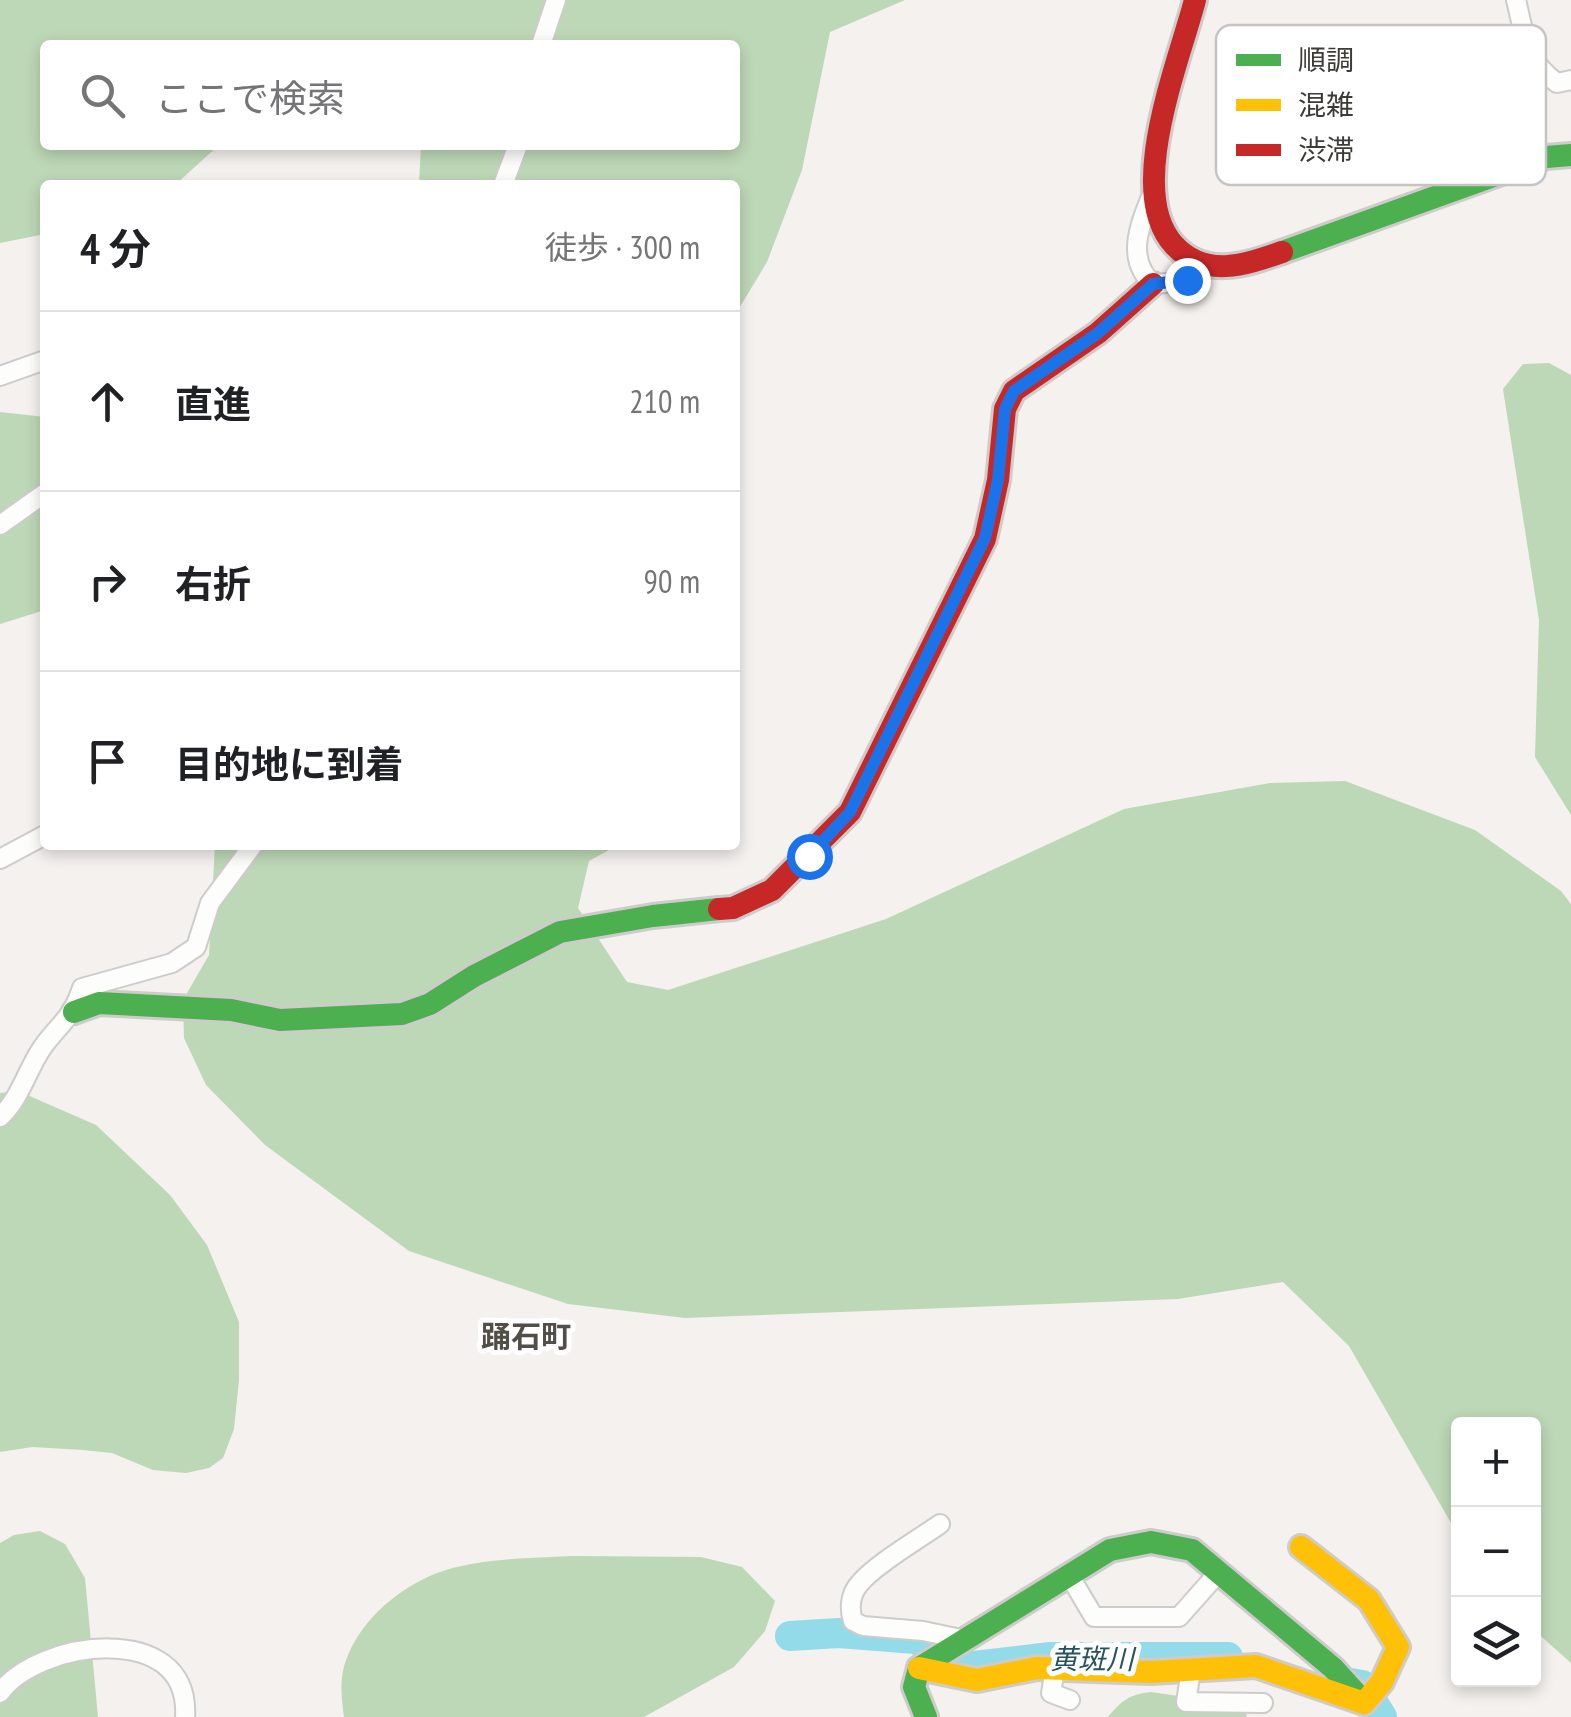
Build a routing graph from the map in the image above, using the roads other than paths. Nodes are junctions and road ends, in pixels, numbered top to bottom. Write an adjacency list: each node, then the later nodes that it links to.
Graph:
1 (556, 0): 5 (street)
2 (1195, 0): 13 (street)
3 (1516, 0): 4 (street)
4 (1522, 25)
5 (543, 40)
6 (1546, 75): 7 (street)
7 (1571, 80)
8 (516, 150): 11 (street)
9 (1571, 156): 10 (street)
10 (1546, 157)
11 (504, 180)
12 (1468, 185): 14 (street)
13 (1154, 191): 14 (street); 15 (street)
14 (1209, 266): 15 (street)
15 (1153, 284): 23 (street)
16 (40, 362): 17 (street)
17 (0, 376)
18 (40, 496): 19 (street)
19 (0, 524)
20 (40, 837): 22 (street)
21 (249, 850): 23 (street)
22 (0, 859)
23 (74, 1012): 24 (street)
24 (0, 1117)
25 (940, 1524): 29 (street)
26 (1301, 1546): 37 (street)
27 (1219, 1572): 28 (street); 28 (street); 37 (street)
28 (1069, 1575): 29 (street)
29 (961, 1640): 30 (street)
30 (919, 1668): 31 (street); 39 (street)
31 (1055, 1669): 32 (street); 34 (street)
32 (1191, 1670): 36 (street); 37 (street)
33 (0, 1693): 38 (street)
34 (1070, 1700)
35 (1264, 1703): 36 (street)
36 (1182, 1709)
37 (1366, 1710)
38 (185, 1717)
39 (926, 1717)

